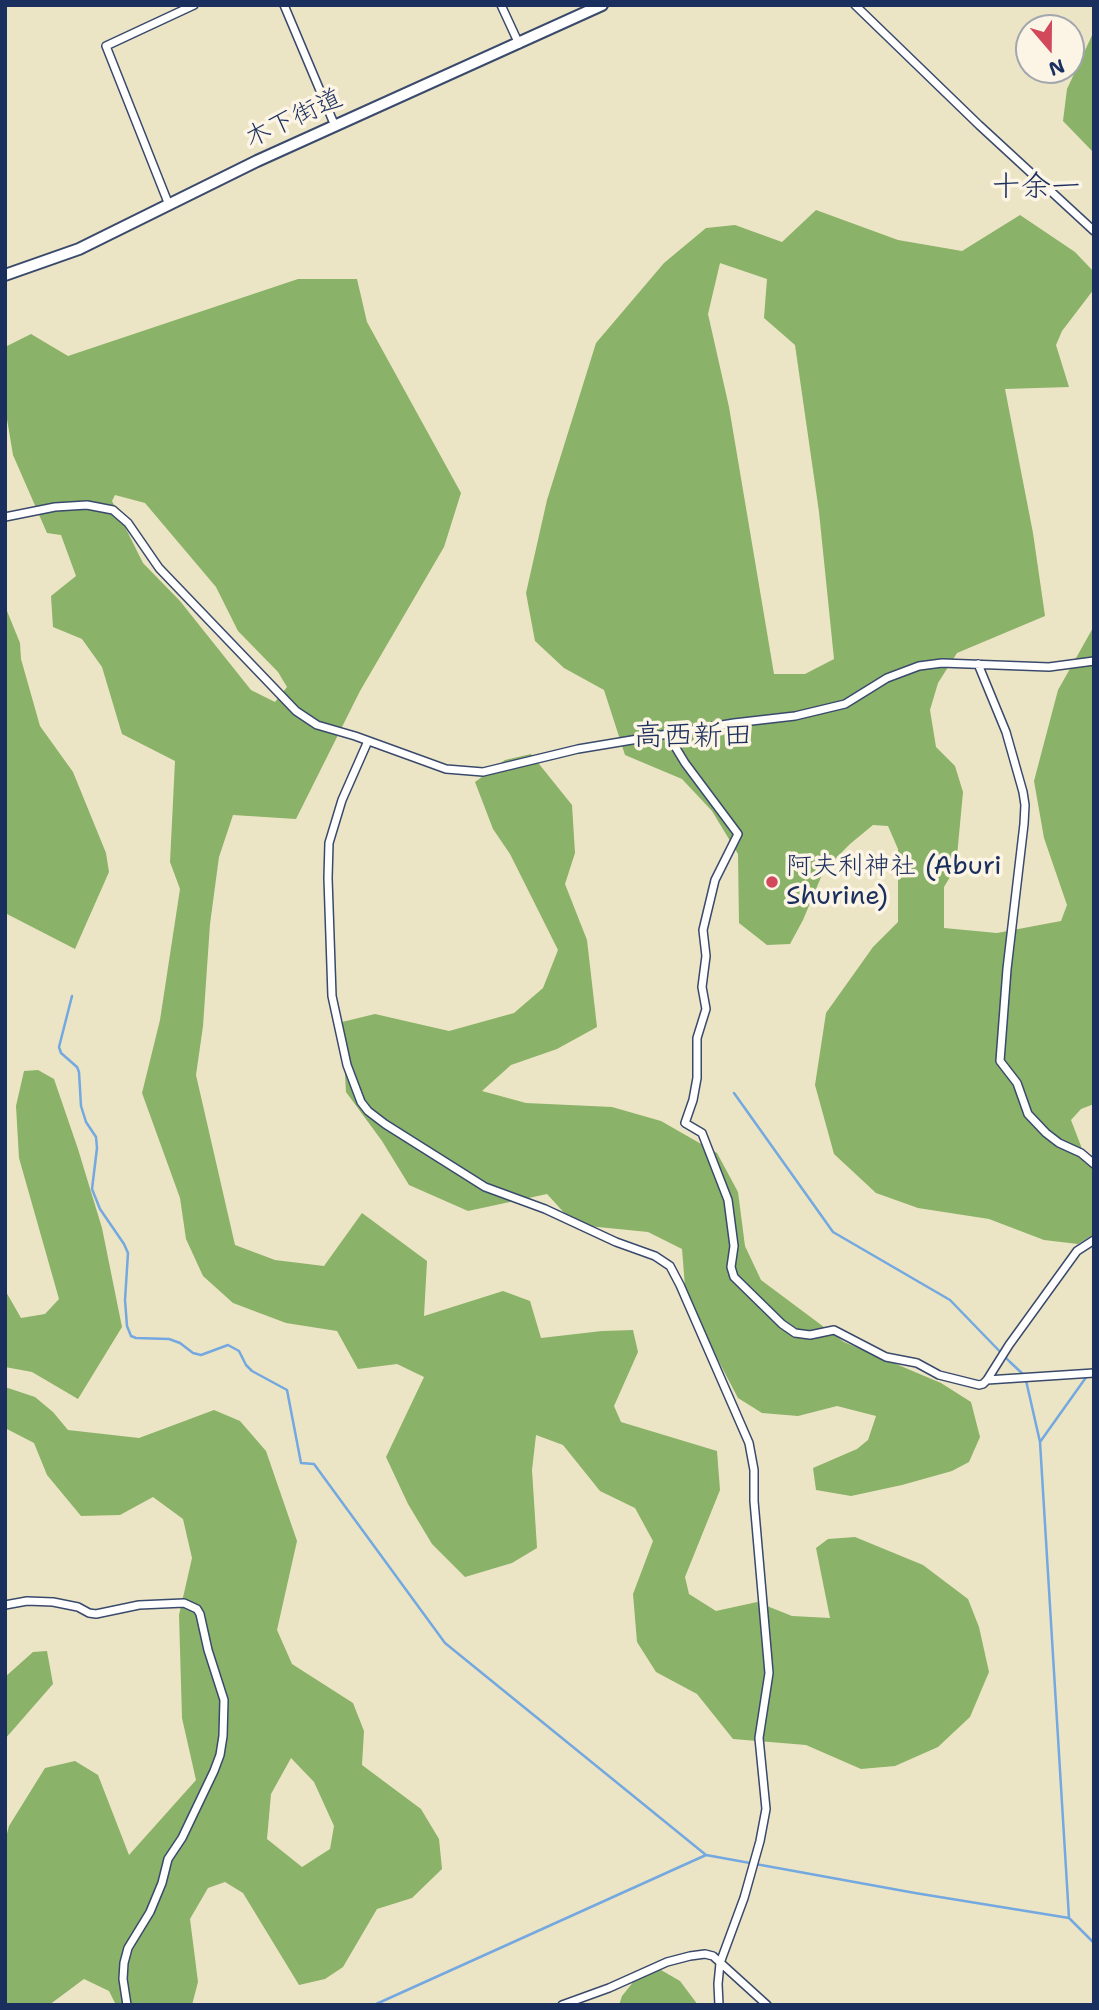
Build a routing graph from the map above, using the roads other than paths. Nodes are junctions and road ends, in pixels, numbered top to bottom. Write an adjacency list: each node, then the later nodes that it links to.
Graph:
1 (194, 5): 8 (street)
2 (284, 5): 7 (street)
3 (501, 5): 6 (street)
4 (602, 5): 6 (main road, 木下街道)
5 (855, 5): 9 (street)
6 (519, 44): 7 (main road, 木下街道)
7 (335, 126): 8 (main road, 木下街道)
8 (169, 205): 10 (main road, 木下街道)
9 (1094, 231)
10 (5, 275)
11 (5, 517): 15 (street)
12 (1094, 662): 13 (street)
13 (978, 664): 14 (street); 16 (street)
14 (668, 735): 15 (street); 19 (street)
15 (368, 741): 21 (street)
16 (1094, 1164)
17 (1094, 1240): 19 (street)
18 (1094, 1373): 19 (street)
19 (987, 1380)
20 (5, 1605): 22 (street)
21 (719, 1963): 23 (street); 24 (street); 25 (street)
22 (127, 2005)
23 (562, 2005)
24 (719, 2005)
25 (767, 2005)

